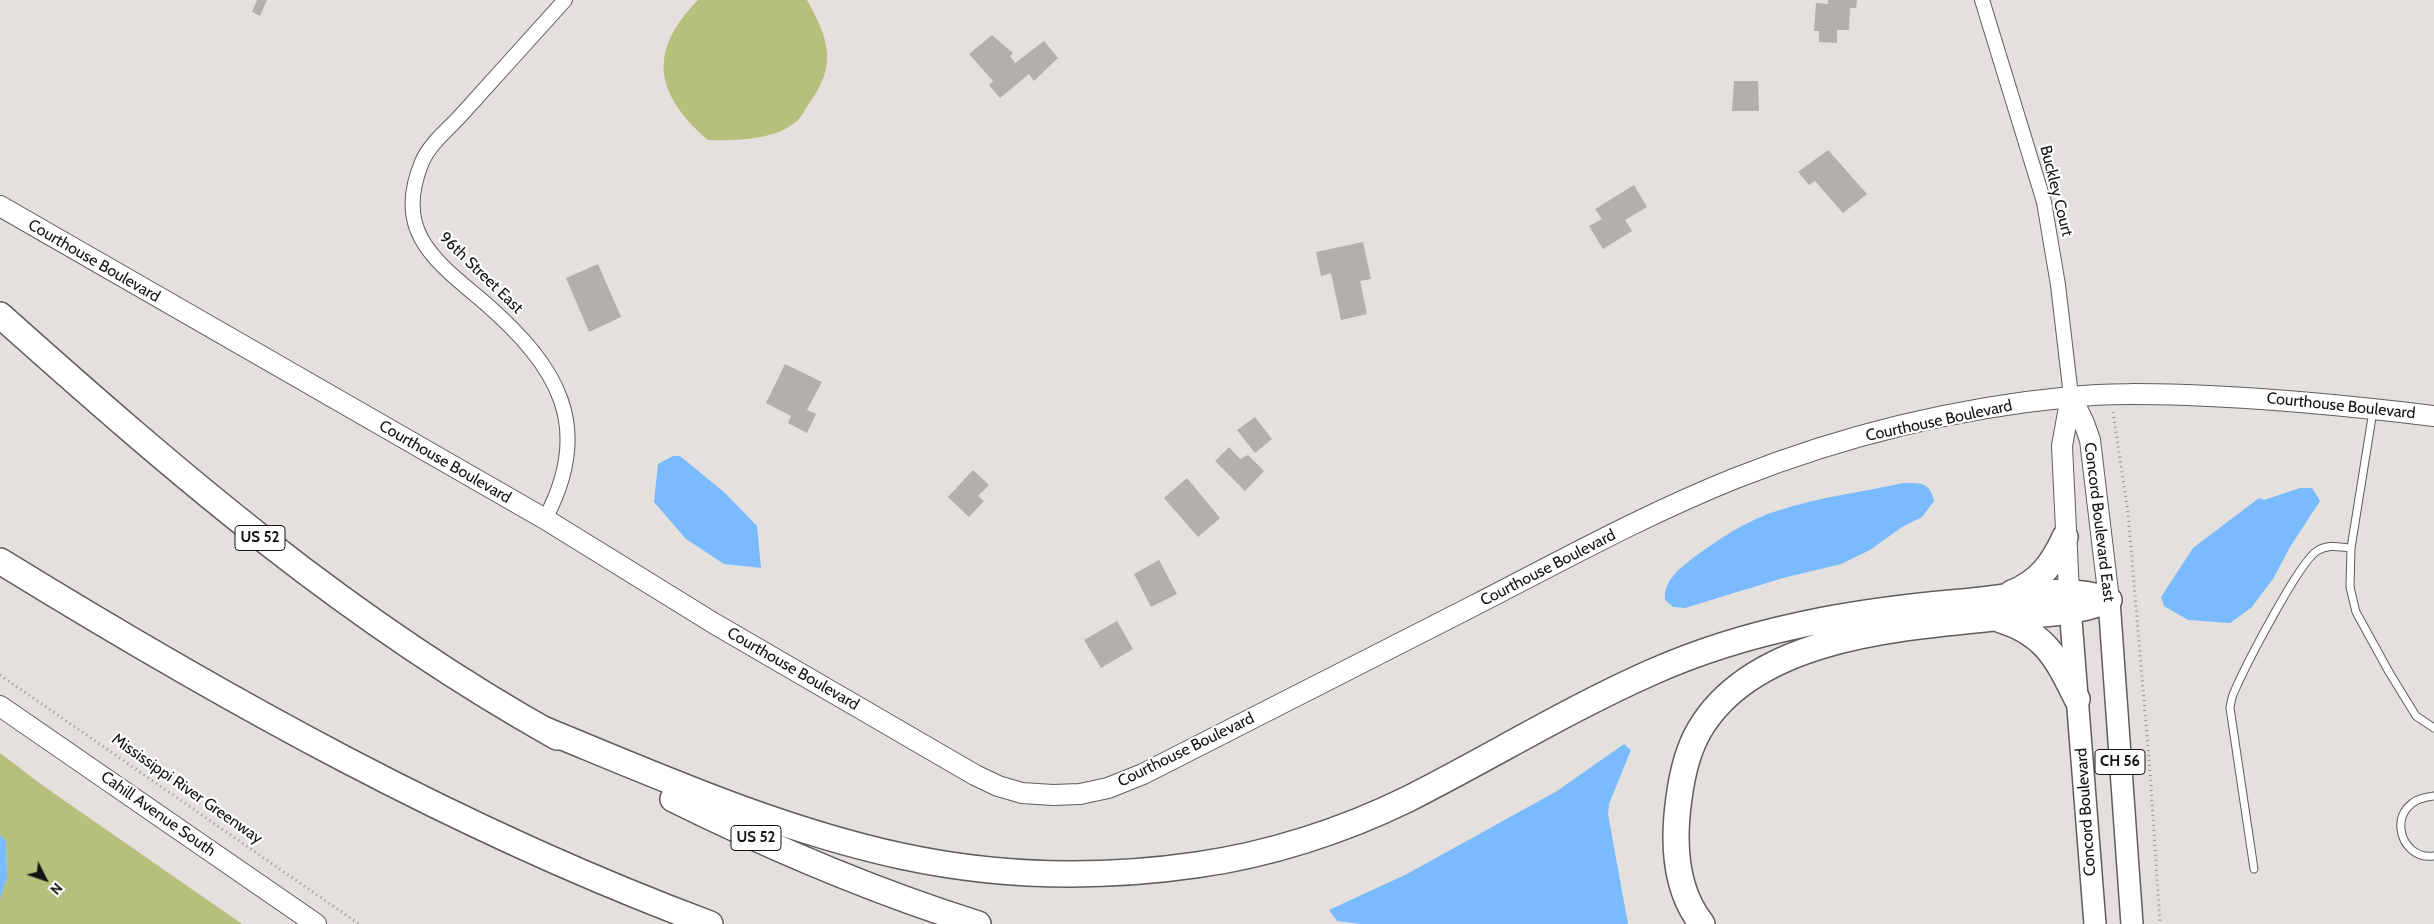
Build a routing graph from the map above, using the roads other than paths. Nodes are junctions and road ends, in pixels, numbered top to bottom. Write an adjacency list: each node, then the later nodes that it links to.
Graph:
1 (564, 0): 8 (street, 96th Street East)
2 (1982, 0): 5 (street, Buckley Court)
3 (0, 206): 8 (street, Courthouse Boulevard)
4 (0, 315): 18 (highway, US 52)
5 (2071, 396): 6 (street, Courthouse Boulevard); 8 (street, Courthouse Boulevard); 9 (street, Concord Boulevard East); 12 (street, Concord Boulevard East)
6 (2374, 408): 7 (street, Courthouse Boulevard); 10 (lane)
7 (2434, 416)
8 (545, 519)
9 (2064, 537): 13 (street, Concord Boulevard East); 14 (highway)
10 (2351, 548): 17 (lane); 21 (lane)
11 (0, 561): 22 (highway)
12 (2109, 600): 13 (highway); 29 (main road, Concord Boulevard East / CH 56)
13 (2070, 602): 14 (highway); 15 (main road, Concord Boulevard East / CH 56)
14 (1996, 608): 15 (highway); 18 (highway); 27 (highway)
15 (2077, 699): 28 (main road, Concord Boulevard / CH 56)
16 (0, 706): 23 (street, Cahill Avenue South)
17 (2434, 728)
18 (543, 730): 26 (highway, US 52)
19 (2434, 796): 20 (lane)
20 (2434, 856)
21 (2254, 869)
22 (606, 882): 24 (highway); 25 (highway)
23 (316, 924)
24 (693, 924)
25 (710, 924)
26 (978, 924)
27 (1702, 924)
28 (2094, 924)
29 (2132, 924)

